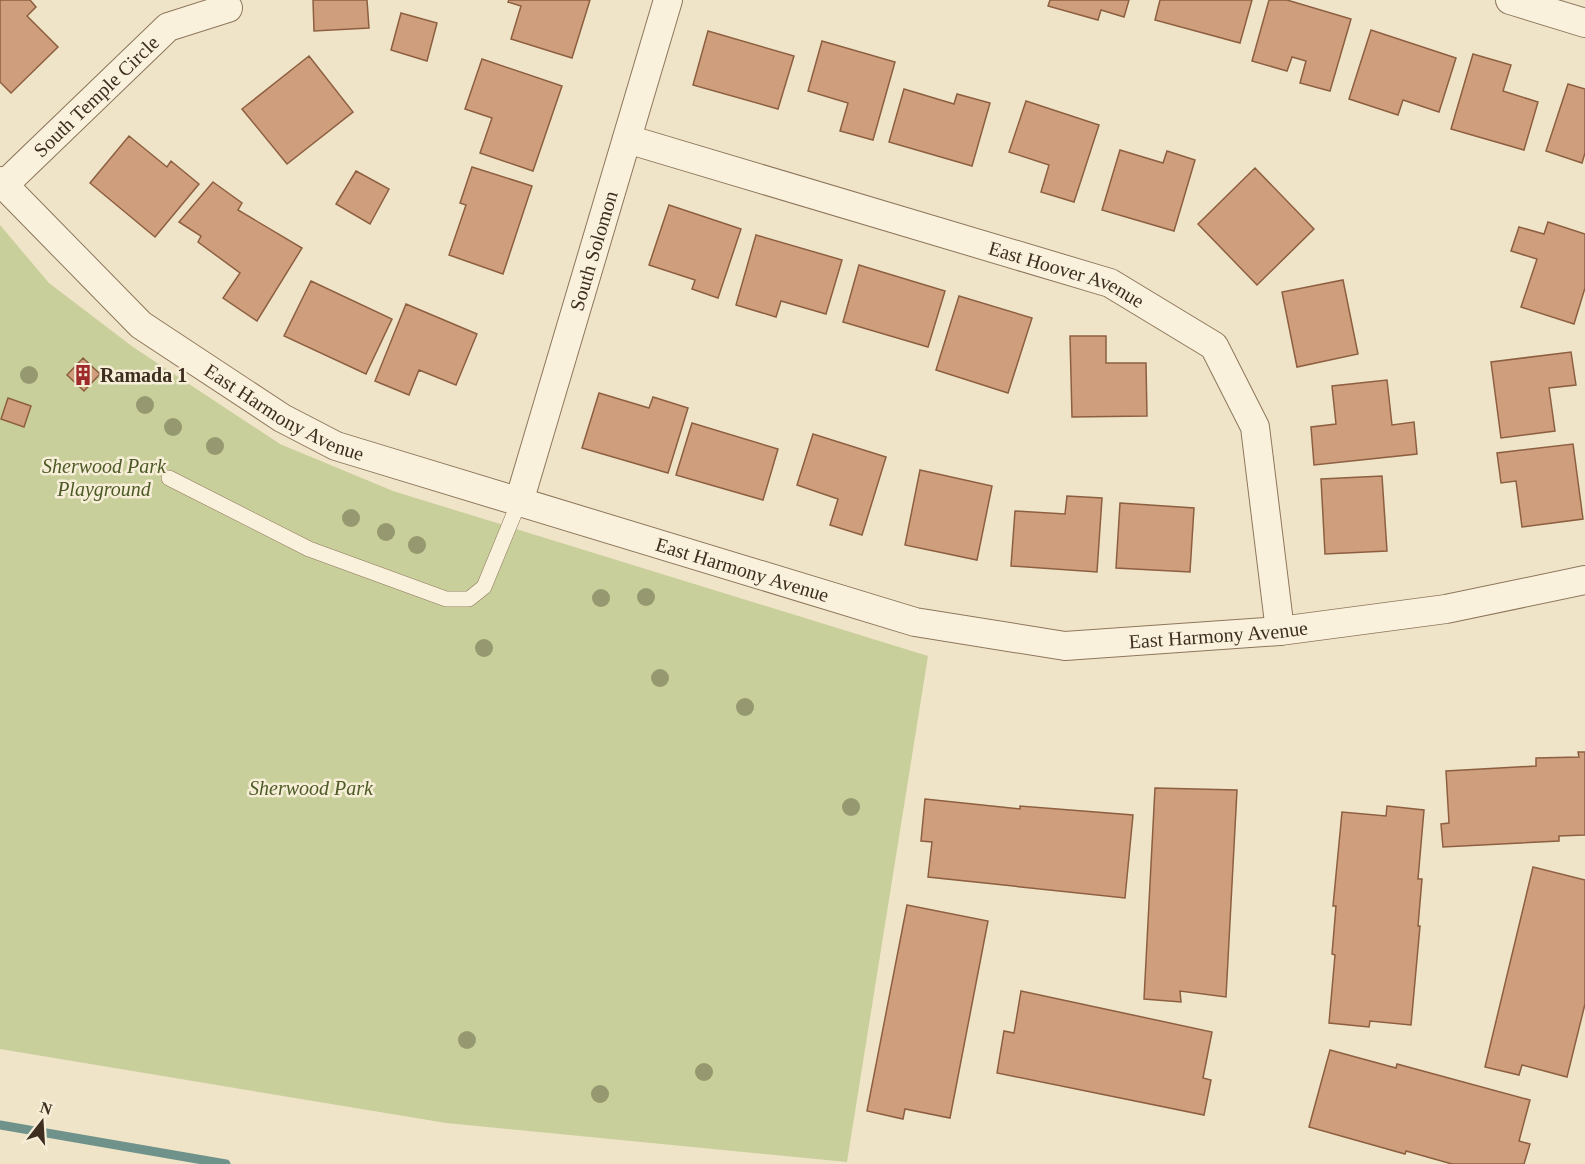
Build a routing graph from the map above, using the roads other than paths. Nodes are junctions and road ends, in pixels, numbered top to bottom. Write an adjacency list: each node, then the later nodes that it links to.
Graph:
1 (668, 0): 5 (street, South Solomon)
2 (1510, 0): 4 (street)
3 (228, 8): 6 (street, South Temple Circle)
4 (1585, 23)
5 (627, 139): 8 (street, South Solomon); 10 (street, East Hoover Avenue)
6 (2, 183): 8 (street, East Harmony Avenue)
7 (169, 478): 8 (lane)
8 (519, 502): 10 (street, East Harmony Avenue)
9 (1585, 580): 10 (street, East Harmony Avenue)
10 (1280, 631)

